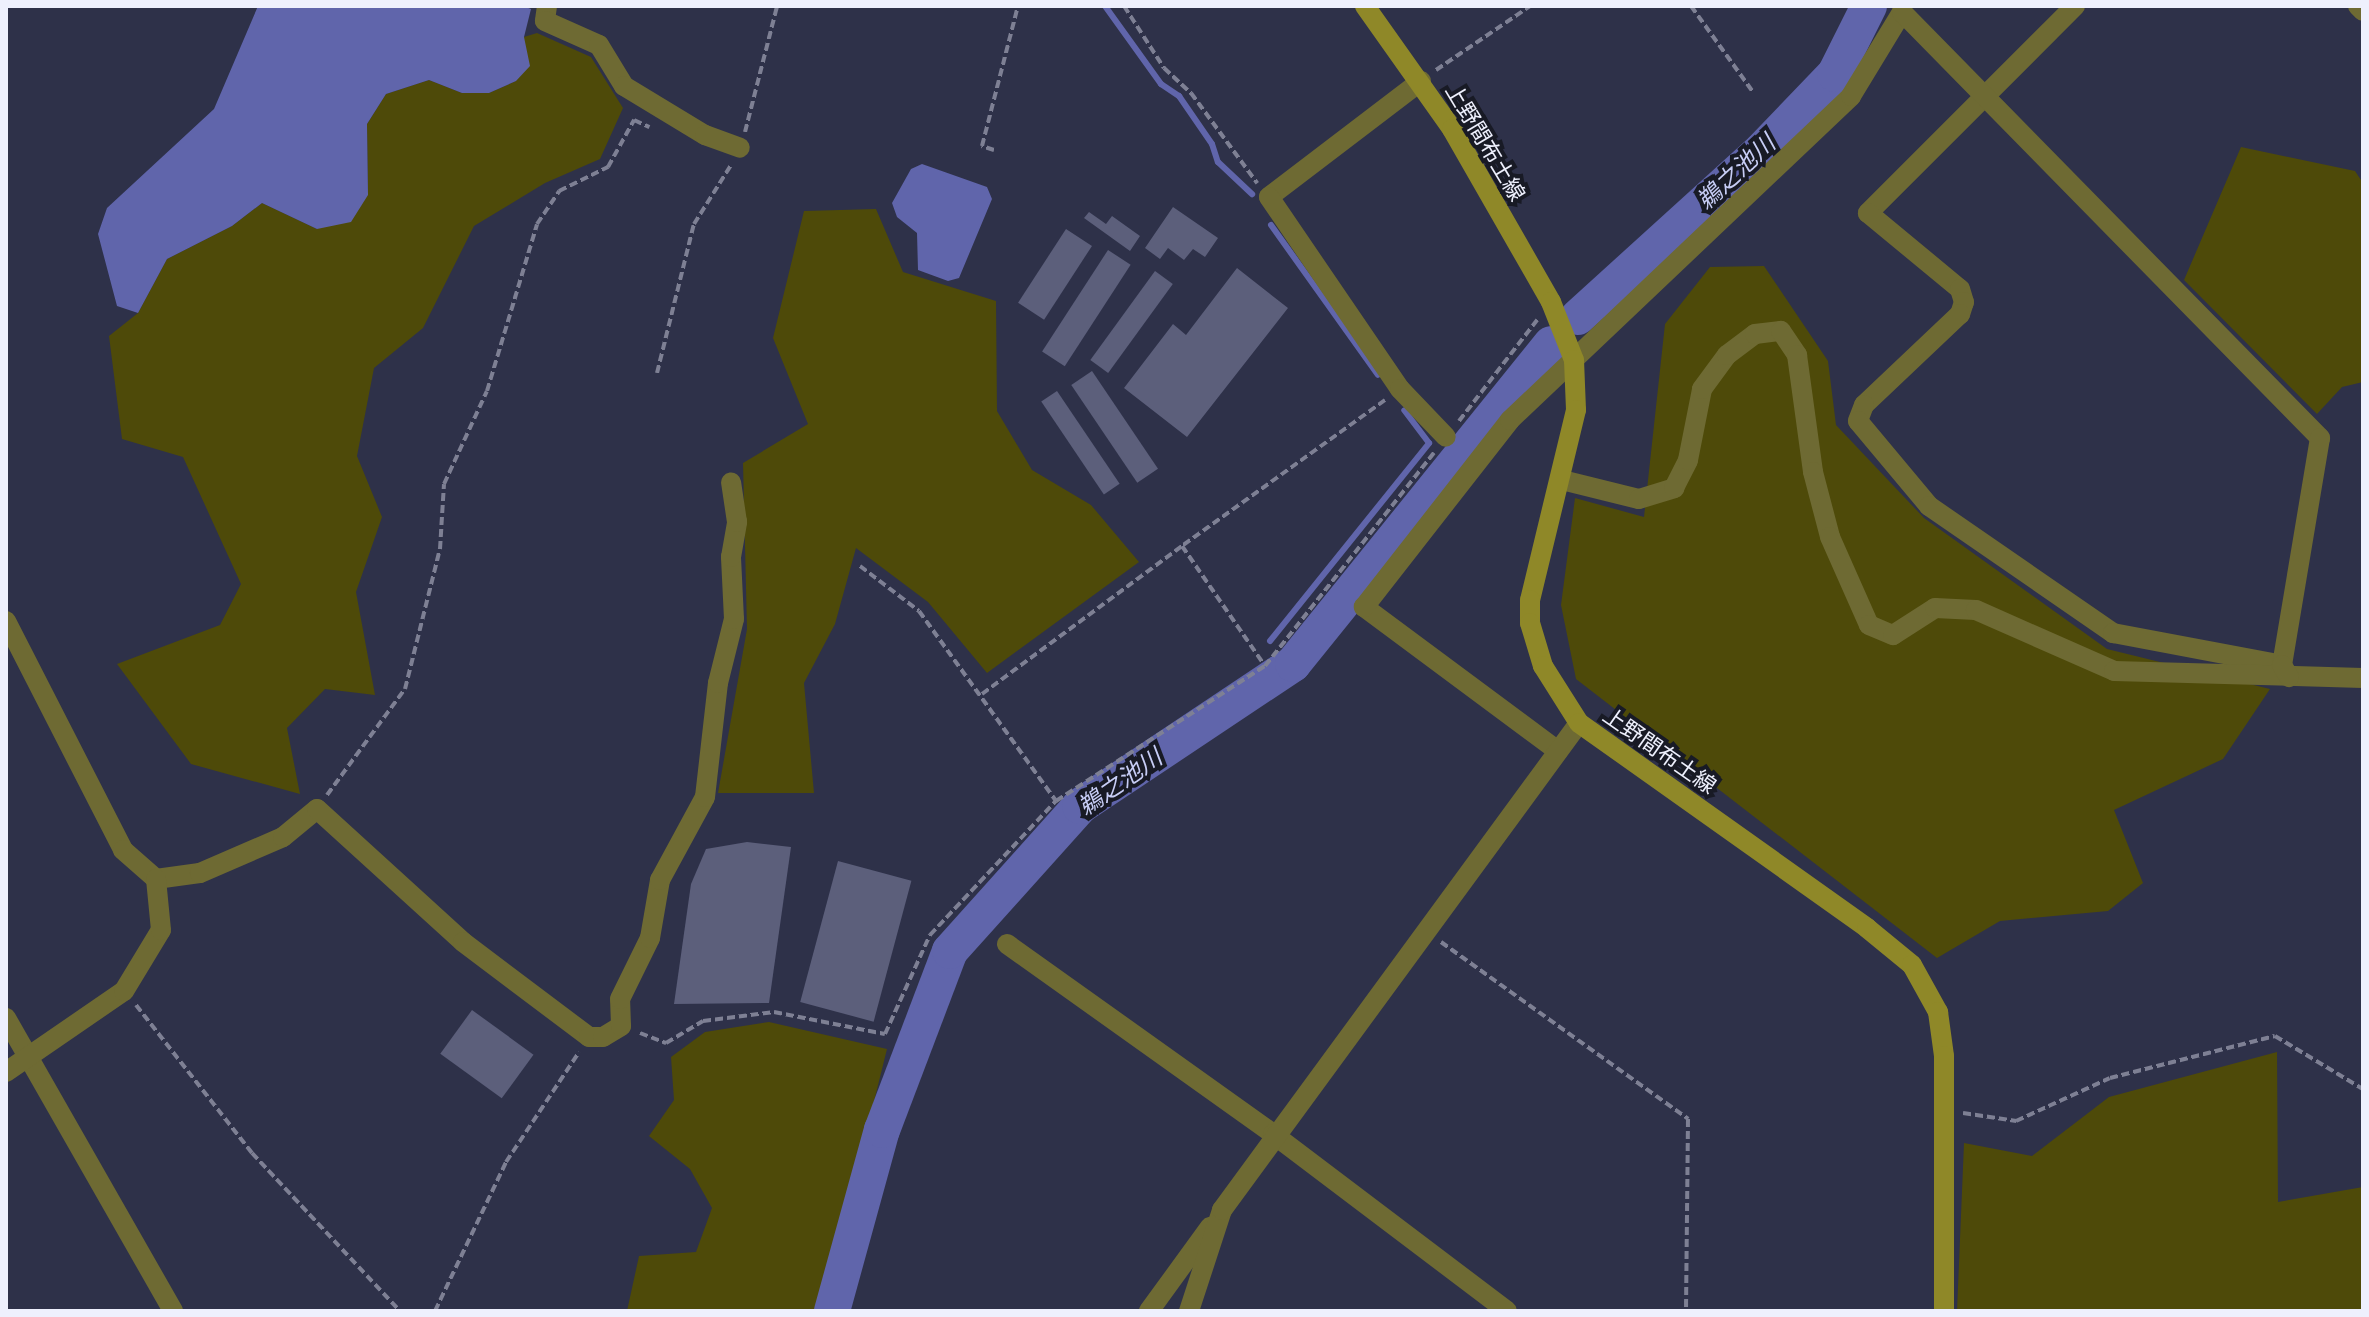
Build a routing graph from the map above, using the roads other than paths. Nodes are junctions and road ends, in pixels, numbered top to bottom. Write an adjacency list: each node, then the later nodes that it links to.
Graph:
1 (547, 6): 8 (street)
2 (1365, 6): 6 (main road, 上野間布土線)
3 (2075, 6): 7 (street)
4 (2358, 6): 5 (street)
5 (2363, 11)
6 (1421, 81): 9 (main road, 上野間布土線); 10 (street)
7 (1985, 94): 9 (street); 14 (street); 14 (street)
8 (740, 148)
9 (1574, 360): 11 (main road, 上野間布土線); 17 (street)
10 (1446, 437)
11 (1562, 480): 14 (street); 16 (main road, 上野間布土線)
12 (731, 482): 18 (street)
13 (6, 621): 18 (street)
14 (2285, 671): 15 (street)
15 (2363, 678)
16 (1579, 723): 17 (street); 29 (main road, 上野間布土線)
17 (1558, 751): 23 (street)
18 (156, 879): 21 (street)
19 (1007, 944): 23 (street)
20 (6, 1018): 21 (street)
21 (27, 1055): 22 (street); 25 (street)
22 (6, 1072)
23 (1273, 1134): 24 (street); 28 (street)
24 (1222, 1210): 26 (street); 27 (street)
25 (173, 1311)
26 (1149, 1311)
27 (1189, 1311)
28 (1507, 1311)
29 (1944, 1311)

